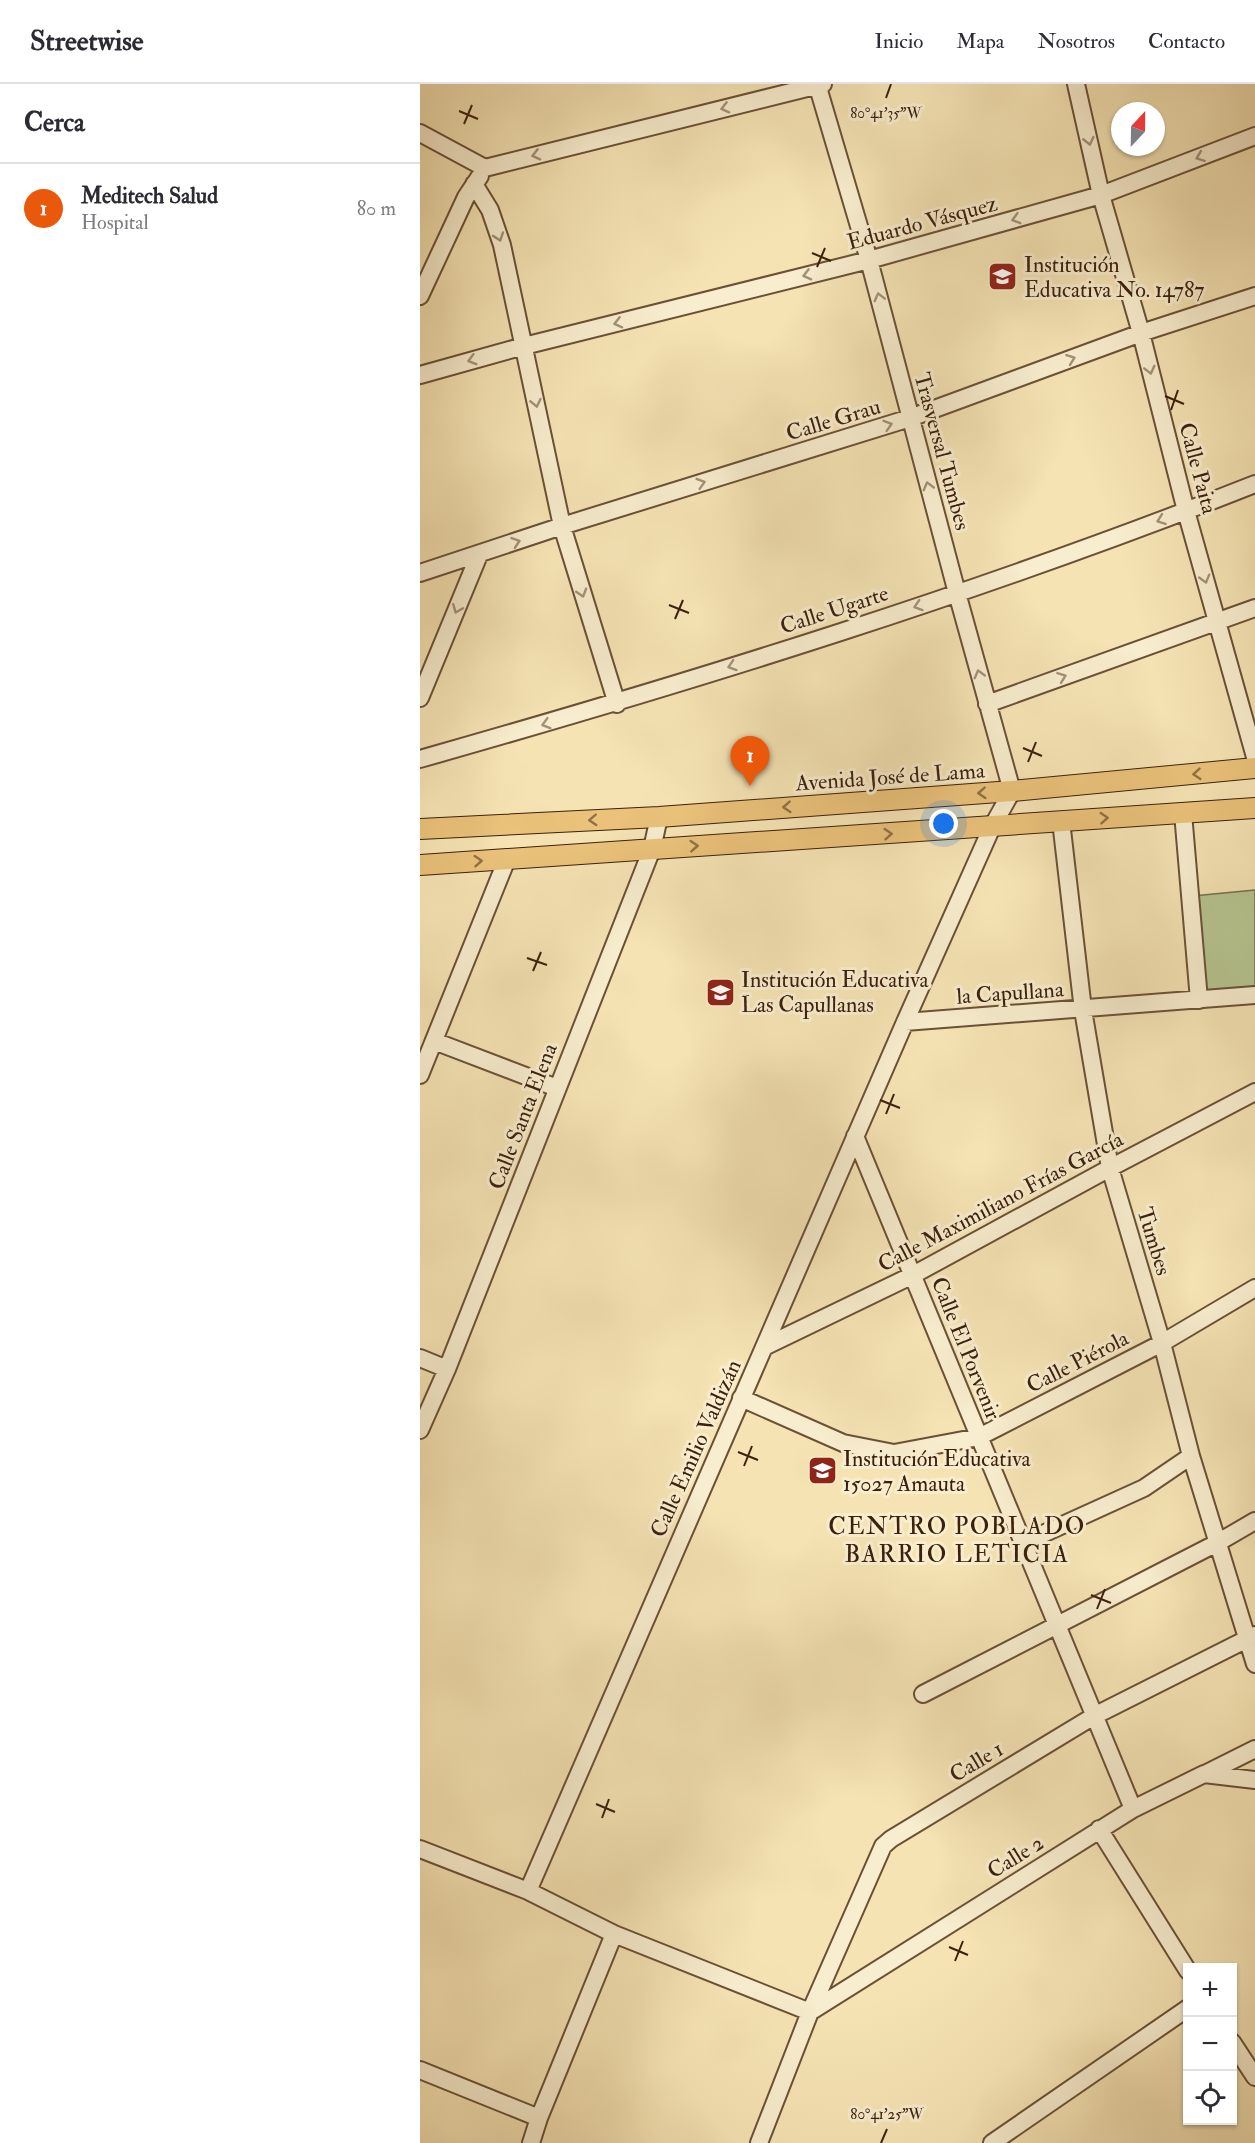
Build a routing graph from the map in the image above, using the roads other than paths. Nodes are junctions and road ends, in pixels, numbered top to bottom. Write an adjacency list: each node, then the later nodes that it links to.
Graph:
1 (819, 84): 5 (street, one-way to 5); 8 (street, Trasversal Tumbes)
2 (1076, 84): 7 (street, Calle Paita, one-way to 7)
3 (420, 133): 5 (street)
4 (1255, 136): 7 (street, Eduardo Vásquez, one-way to 7)
5 (485, 168): 6 (street)
6 (474, 184): 9 (street); 12 (street, one-way to 12)
7 (1101, 195): 8 (street, Eduardo Vásquez, one-way to 8); 11 (street, Calle Paita)
8 (869, 260): 12 (street, Eduardo Vásquez, one-way to 12); 14 (street, Trasversal Tumbes, one-way to 8)
9 (420, 296)
10 (1255, 296): 11 (street, Calle Grau)
11 (1141, 333): 14 (street, Calle Grau, one-way to 11); 16 (street, Calle Paita, one-way to 16)
12 (524, 346): 13 (street, Eduardo Vásquez, one-way to 13); 17 (street, one-way to 17)
13 (421, 376)
14 (910, 418): 17 (street, Calle Grau, one-way to 14); 20 (street, Trasversal Tumbes, one-way to 14)
15 (1255, 484): 16 (street, Calle Ugarte)
16 (1186, 511): 20 (street, Calle Ugarte, one-way to 20); 22 (street, Calle Paita, one-way to 22)
17 (562, 526): 18 (street, Calle Grau, one-way to 17); 24 (street, one-way to 24)
18 (479, 555): 19 (street, Calle Grau); 23 (street, one-way to 23)
19 (420, 573)
20 (957, 593): 24 (street, Calle Ugarte, one-way to 24); 25 (street, Trasversal Tumbes, one-way to 20)
21 (1255, 608): 22 (street)
22 (1217, 621): 25 (street, one-way to 22); 26 (street, Calle Paita)
23 (420, 698)
24 (617, 704): 27 (street, Calle Ugarte, one-way to 27)
25 (987, 704): 29 (street, Trasversal Tumbes)
26 (1255, 757)
27 (420, 759)
28 (1255, 768): 29 (main road, Avenida José de Lama, one-way to 29)
29 (1012, 791): 32 (main road, Avenida José de Lama, one-way to 32); 34 (street)
30 (1255, 808): 31 (main road)
31 (1183, 813): 33 (main road, one-way to 31); 40 (street)
32 (659, 817): 35 (main road, Avenida José de Lama, one-way to 35); 36 (street, Calle Santa Elena)
33 (1061, 821): 34 (main road); 41 (street, Tumbes)
34 (992, 827): 36 (main road, one-way to 34); 42 (street, Calle Emilio Valdizán)
35 (420, 829)
36 (652, 849): 37 (main road); 45 (street, Calle Santa Elena)
37 (507, 859): 38 (main road, one-way to 37); 43 (street)
38 (420, 865)
39 (1255, 995): 40 (street, la Capullana)
40 (1199, 1000): 41 (street, la Capullana)
41 (1083, 1010): 42 (street, la Capullana); 48 (street, Tumbes)
42 (905, 1022): 47 (street, Calle Emilio Valdizán)
43 (434, 1041): 44 (street); 45 (street)
44 (420, 1075)
45 (556, 1088): 54 (street, Calle Santa Elena)
46 (1255, 1092): 48 (street, Calle Maximiliano Frías García)
47 (855, 1136): 49 (street, Calle El Porvenir); 52 (street, Calle Emilio Valdizán)
48 (1110, 1168): 49 (street, Calle Maximiliano Frías García); 51 (street, Tumbes)
49 (913, 1275): 52 (street, Calle Maximiliano Frías García); 57 (street, Calle El Porvenir)
50 (1255, 1288): 51 (street, Calle Piérola)
51 (1162, 1343): 57 (street, Calle Piérola); 58 (street, Tumbes)
52 (764, 1347): 55 (street, Calle Emilio Valdizán)
53 (420, 1358): 54 (street)
54 (447, 1369): 56 (street, Calle Santa Elena)
55 (741, 1398): 57 (street, Calle Piérola); 73 (street, Calle Emilio Valdizán)
56 (420, 1430)
57 (980, 1437): 60 (street, Calle El Porvenir)
58 (1191, 1456): 60 (street); 61 (street, Tumbes)
59 (1255, 1521): 61 (street)
60 (1023, 1543): 62 (street, Calle El Porvenir)
61 (1217, 1543): 62 (street); 63 (street, Tumbes)
62 (1057, 1625): 65 (street); 66 (street, Calle El Porvenir)
63 (1251, 1637): 64 (street, Tumbes); 66 (street, Calle 1)
64 (1255, 1664)
65 (923, 1695)
66 (1094, 1716): 70 (street, Calle El Porvenir); 77 (street, Calle 1)
67 (1255, 1749): 68 (street, Calle 2)
68 (1204, 1774): 69 (street); 70 (street, Calle 2)
69 (1255, 1780)
70 (1133, 1809): 71 (street, Calle 2)
71 (1099, 1829): 75 (street); 77 (street, Calle 2)
72 (420, 1849): 73 (street)
73 (528, 1891): 74 (street)
74 (614, 1934): 77 (street); 81 (street)
75 (1183, 1963)
76 (1183, 2011): 84 (street)
77 (810, 2012): 83 (street, Calle 1)
78 (1237, 2048): 80 (street)
79 (420, 2070): 81 (street)
80 (1254, 2072)
81 (539, 2118): 82 (street)
82 (531, 2143)
83 (759, 2143)
84 (992, 2143)

